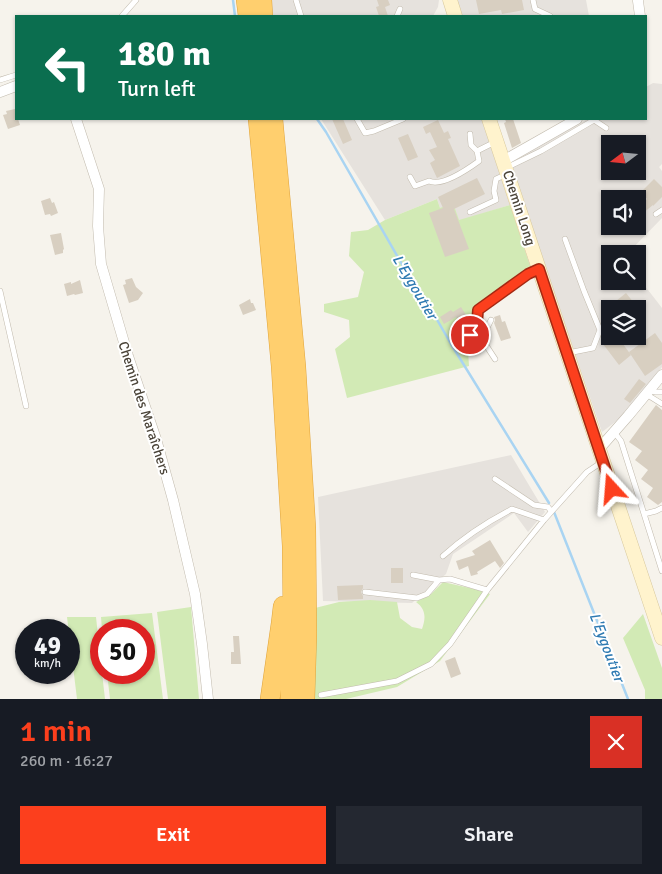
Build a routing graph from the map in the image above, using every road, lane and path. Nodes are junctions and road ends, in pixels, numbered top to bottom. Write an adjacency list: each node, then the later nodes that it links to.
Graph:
1 (136, 0): 9 (lane)
2 (246, 0): 10 (highway)
3 (262, 0): 11 (highway)
4 (296, 0): 12 (lane)
5 (450, 0): 14 (main road)
6 (533, 0): 15 (lane)
7 (638, 1): 16 (street)
8 (400, 8): 13 (lane)
9 (123, 15)
10 (248, 15)
11 (263, 15)
12 (301, 15)
13 (396, 15)
14 (455, 15)
15 (548, 15)
16 (640, 15)
17 (15, 75): 18 (lane)
18 (0, 80)
19 (15, 86): 20 (street)
20 (0, 92)
21 (76, 120): 65 (street, Chemin des Maraîchers)
22 (258, 120): 51 (highway)
23 (273, 120): 64 (highway)
24 (358, 120): 25 (lane)
25 (401, 120)
26 (489, 120): 30 (main road, Chemin Long)
27 (576, 120): 32 (street)
28 (606, 128): 32 (lane)
29 (470, 134): 31 (lane)
30 (497, 142): 31 (lane); 32 (main road, Chemin Long)
31 (478, 150): 33 (lane)
32 (505, 167): 35 (lane); 38 (main road, Chemin Long)
33 (410, 177)
34 (662, 210): 36 (lane)
35 (470, 212)
36 (656, 214)
37 (565, 239): 42 (lane)
38 (539, 269): 41 (lane); 42 (main road, Chemin Long)
39 (0, 291): 48 (lane)
40 (491, 320): 41 (lane)
41 (480, 336): 43 (lane)
42 (567, 353): 50 (main road, Chemin Long)
43 (495, 358)
44 (662, 374): 45 (street)
45 (648, 392): 46 (lane); 47 (lane); 49 (street)
46 (662, 392)
47 (662, 404)
48 (26, 406)
49 (614, 432): 50 (street); 55 (lane)
50 (601, 455): 54 (lane); 63 (main road, Chemin Long)
51 (287, 467): 66 (highway); 67 (highway)
52 (495, 479): 54 (lane)
53 (662, 508): 55 (lane)
54 (551, 511): 56 (lane)
55 (644, 514): 58 (lane)
56 (544, 520): 57 (lane); 61 (lane)
57 (443, 556)
58 (662, 571)
59 (413, 575): 60 (lane)
60 (439, 580): 61 (lane); 62 (lane)
61 (487, 590): 64 (lane)
62 (365, 592)
63 (662, 638)
64 (313, 697)
65 (208, 699)
66 (270, 699)
67 (290, 699)

